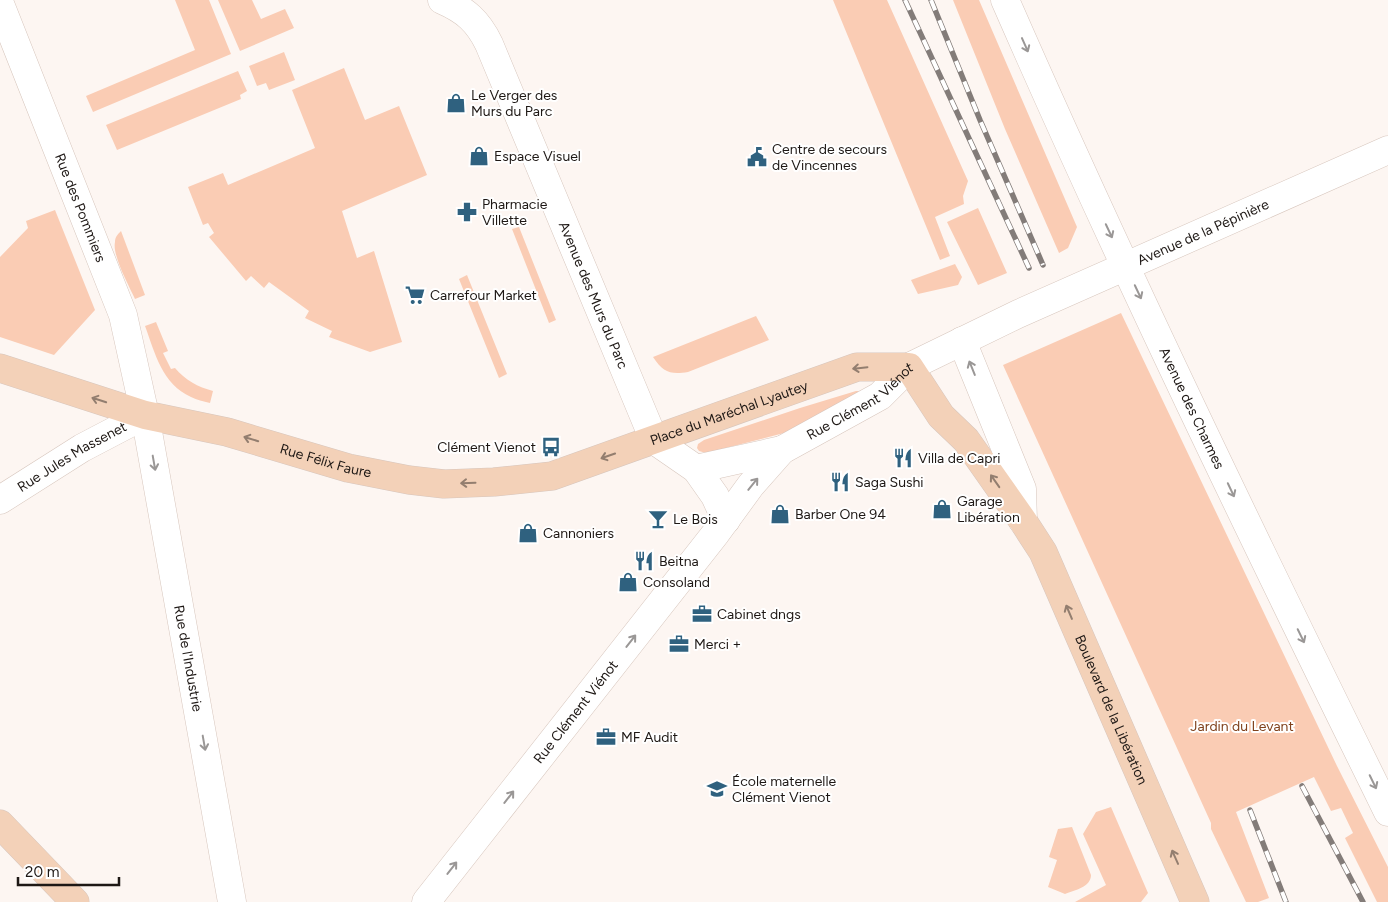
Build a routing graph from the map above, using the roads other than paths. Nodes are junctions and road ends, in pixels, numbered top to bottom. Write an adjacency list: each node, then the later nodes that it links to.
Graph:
1 (442, 0): 11 (street, Avenue des Murs du Parc)
2 (1005, 0): 5 (street, Avenue des Charmes, one-way to 5)
3 (0, 4): 10 (street, Rue des Pommiers)
4 (1388, 150): 5 (street, Avenue de la Pépinière)
5 (1125, 266): 6 (street, Avenue de la Pépinière); 17 (street, Avenue des Charmes, one-way to 17)
6 (1018, 314): 7 (street, Rue Clément Viénot)
7 (962, 341): 8 (street, Rue Clément Viénot); 16 (street, one-way to 7)
8 (909, 367): 11 (main road, Place du Maréchal Lyautey, one-way to 11); 12 (street, Rue Clément Viénot); 16 (main road, Boulevard de la Libération, one-way to 8)
9 (0, 368): 10 (main road, Rue Félix Faure, one-way to 9)
10 (145, 415): 11 (main road, Rue Félix Faure, one-way to 10); 14 (street, Rue Jules Massenet); 20 (street, Rue de l'Industrie, one-way to 20)
11 (654, 440): 13 (street, Place du Maréchal Lyautey)
12 (782, 450): 13 (street); 15 (street, Rue Clément Viénot, one-way to 12)
13 (696, 469): 15 (street)
14 (0, 500)
15 (726, 520): 21 (street, Rue Clément Viénot, one-way to 15)
16 (1023, 521): 22 (main road, Boulevard de la Libération, one-way to 16)
17 (1388, 812)
18 (0, 824): 19 (main road)
19 (75, 902)
20 (232, 902)
21 (426, 902)
22 (1195, 902)

